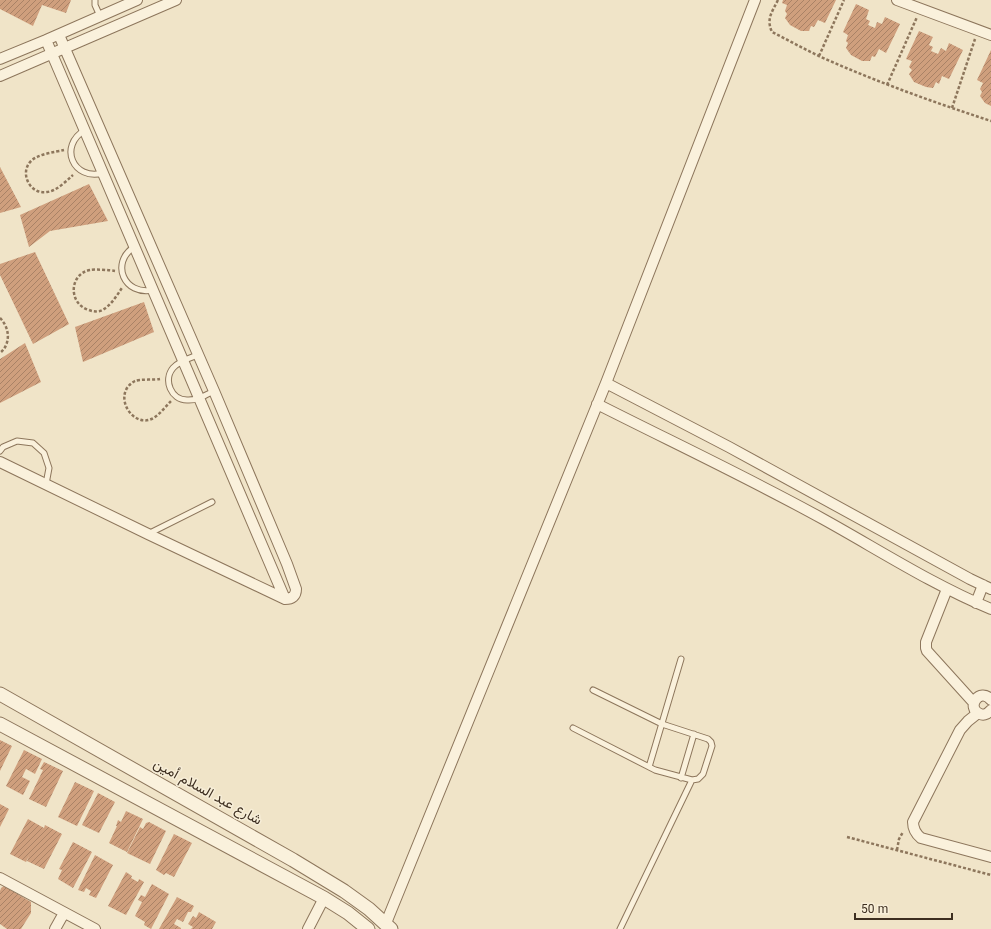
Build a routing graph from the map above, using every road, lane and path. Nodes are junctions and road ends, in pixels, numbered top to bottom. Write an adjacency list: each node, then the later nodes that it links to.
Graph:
1 (95, 0): 10 (lane)
2 (137, 0): 8 (street)
3 (176, 0): 15 (street)
4 (755, 0): 36 (street)
5 (778, 0): 17 (path)
6 (844, 0): 17 (path)
7 (896, 0): 9 (street)
8 (121, 3): 10 (street)
9 (920, 9): 11 (street); 20 (path)
10 (100, 16): 12 (street)
11 (978, 31): 13 (street); 21 (path)
12 (59, 35): 14 (street); 15 (street)
13 (991, 35)
14 (46, 40): 16 (street); 18 (street)
15 (65, 48): 16 (street); 33 (street)
16 (52, 54): 19 (street); 23 (street)
17 (819, 56): 20 (path)
18 (0, 59)
19 (0, 76)
20 (887, 85): 21 (path)
21 (952, 108): 22 (path)
22 (991, 121)
23 (85, 130): 24 (lane); 26 (street)
24 (71, 148): 25 (lane); 25 (path)
25 (80, 170): 26 (lane)
26 (103, 173): 27 (street)
27 (134, 247): 28 (lane); 30 (street)
28 (122, 271): 29 (lane); 29 (path)
29 (126, 282): 30 (lane)
30 (153, 290): 34 (street)
31 (0, 318): 32 (path)
32 (0, 353)
33 (198, 355): 34 (lane); 37 (street)
34 (183, 361): 35 (lane); 39 (street)
35 (169, 379): 38 (lane); 38 (path)
36 (606, 383): 40 (street); 46 (street)
37 (214, 392): 39 (lane); 48 (street)
38 (176, 396): 39 (lane)
39 (199, 398): 48 (street)
40 (597, 404): 47 (street); 71 (street)
41 (0, 451): 43 (lane)
42 (0, 462): 43 (street)
43 (46, 484): 45 (street)
44 (212, 502): 45 (lane)
45 (148, 534): 48 (street)
46 (987, 587): 49 (street)
47 (947, 589): 49 (street); 55 (street)
48 (285, 599)
49 (976, 603): 50 (street)
50 (991, 609)
51 (681, 659): 59 (lane)
52 (592, 690): 59 (lane)
53 (0, 694): 71 (street, شارع عبد السلام أمين)
54 (991, 700): 55 (street)
55 (974, 703): 57 (street)
56 (991, 710): 57 (street)
57 (978, 713): 66 (street)
58 (0, 724): 69 (street)
59 (662, 724): 61 (lane); 62 (lane)
60 (573, 728): 62 (lane)
61 (694, 734): 63 (lane); 64 (lane)
62 (649, 767): 63 (lane)
63 (681, 778): 64 (lane)
64 (692, 780): 76 (lane)
65 (846, 837): 67 (path)
66 (991, 857)
67 (991, 875)
68 (0, 878): 70 (street)
69 (324, 898): 74 (street); 75 (street)
70 (64, 913): 72 (street); 73 (street)
71 (388, 926)
72 (55, 929)
73 (95, 929)
74 (308, 929)
75 (368, 929)
76 (620, 929)

